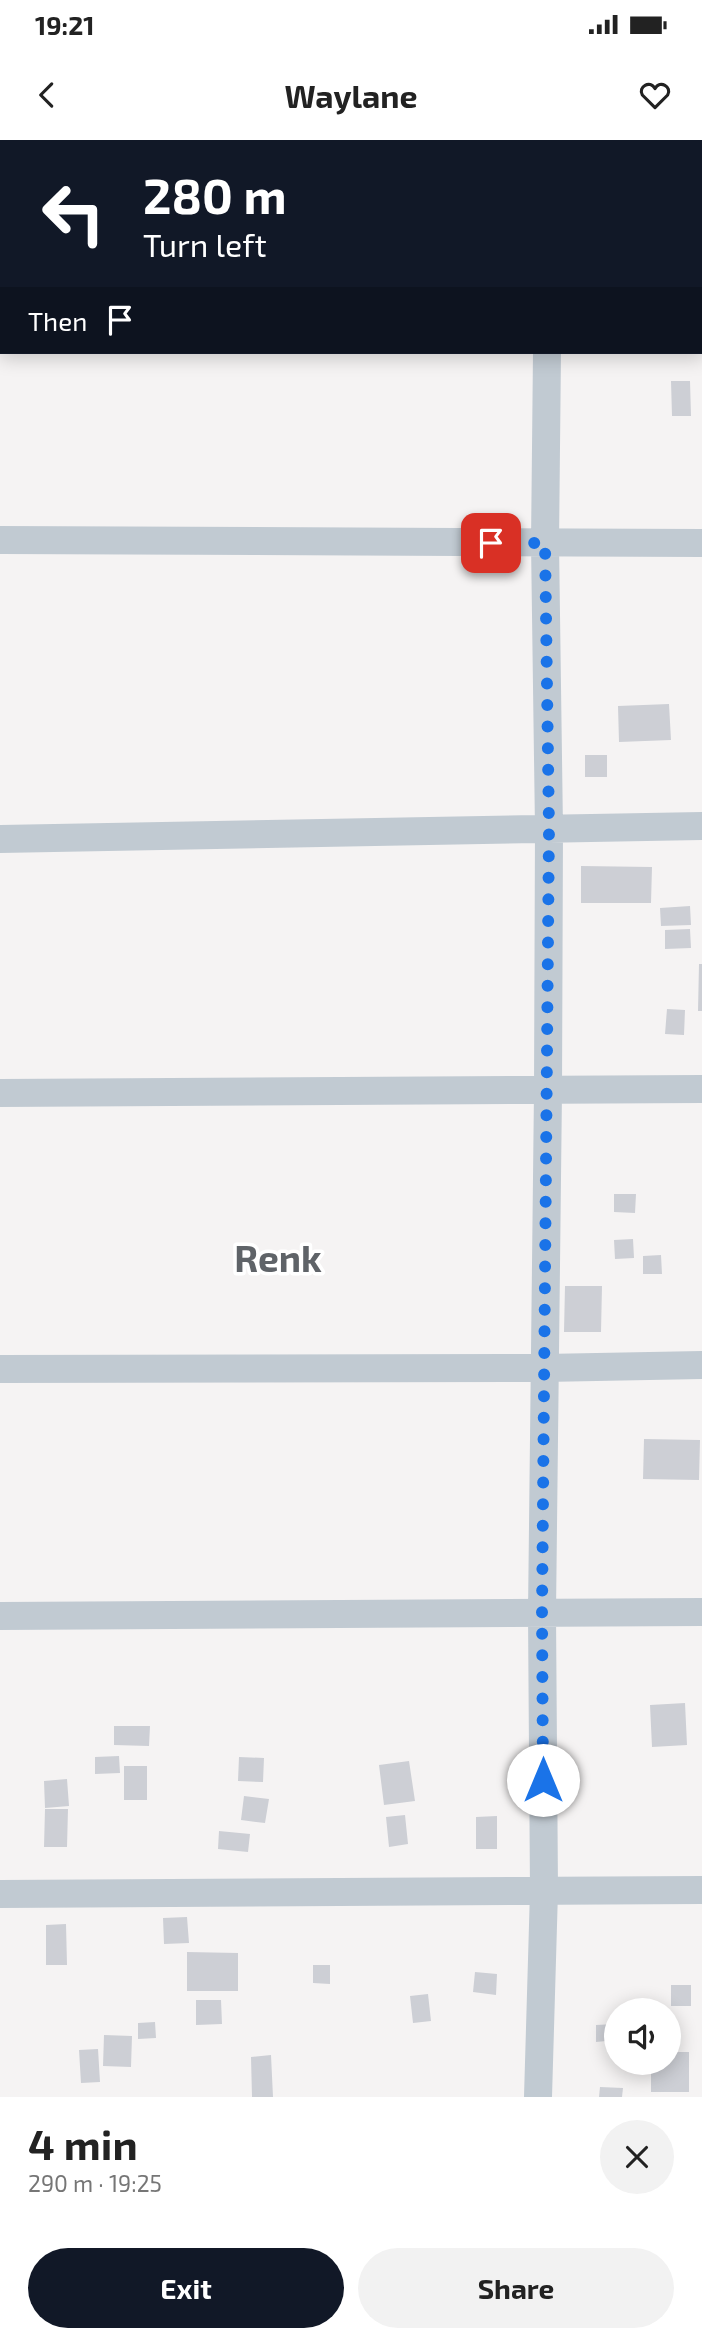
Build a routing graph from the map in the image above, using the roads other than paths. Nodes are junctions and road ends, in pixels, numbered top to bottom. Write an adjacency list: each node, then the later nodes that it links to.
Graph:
1 (547, 354): 3 (street)
2 (0, 540): 3 (street)
3 (545, 543): 4 (street); 6 (street)
4 (702, 543)
5 (702, 826): 6 (street)
6 (549, 828): 7 (street); 9 (street)
7 (0, 839)
8 (702, 1089): 9 (street)
9 (548, 1091): 10 (street); 12 (street)
10 (0, 1093)
11 (702, 1365): 12 (street)
12 (544, 1368): 13 (street); 15 (street)
13 (0, 1369)
14 (702, 1612): 15 (street)
15 (542, 1613): 16 (street); 18 (street)
16 (0, 1616)
17 (702, 1890): 18 (street)
18 (544, 1891): 19 (street); 20 (street)
19 (0, 1894)
20 (538, 2097)

